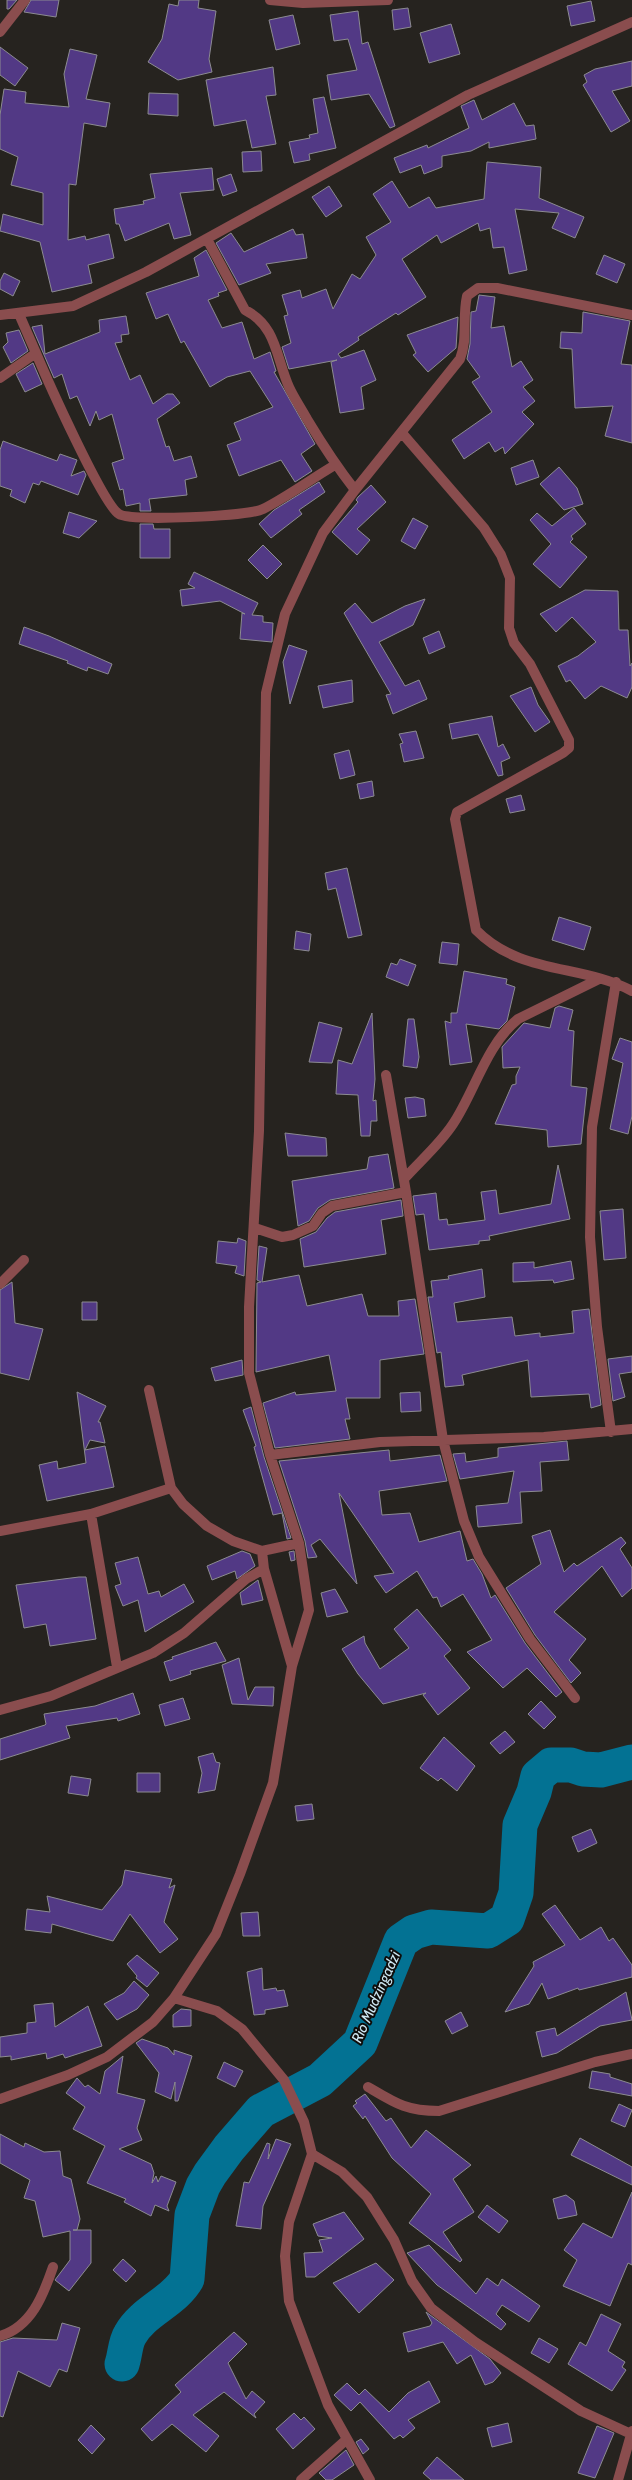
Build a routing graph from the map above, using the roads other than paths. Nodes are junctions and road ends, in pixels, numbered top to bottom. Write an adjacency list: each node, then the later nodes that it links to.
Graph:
1 (25, 0): 5 (street)
2 (270, 0): 3 (street)
3 (388, 0)
4 (631, 25): 6 (street)
5 (0, 32)
6 (207, 239): 7 (street); 13 (street)
7 (19, 314): 8 (street); 10 (street)
8 (0, 315)
9 (632, 315): 12 (street)
10 (36, 353): 11 (street); 13 (street)
11 (0, 378)
12 (402, 433): 14 (street); 15 (street)
13 (335, 465): 14 (street)
14 (355, 490): 21 (street)
15 (599, 980): 16 (street); 19 (street)
16 (616, 982): 17 (street); 26 (street)
17 (632, 991)
18 (386, 1075): 19 (street)
19 (404, 1179): 20 (street)
20 (406, 1192): 21 (street); 27 (street)
21 (255, 1228): 28 (street)
22 (24, 1260): 23 (street)
23 (0, 1284)
24 (149, 1390): 29 (street)
25 (632, 1429): 26 (street)
26 (611, 1432): 27 (street)
27 (442, 1440): 28 (street); 37 (street)
28 (270, 1455): 32 (street)
29 (171, 1488): 30 (street); 33 (street)
30 (91, 1514): 31 (street); 36 (street)
31 (0, 1531)
32 (299, 1542): 33 (street); 35 (street)
33 (262, 1551): 34 (street)
34 (264, 1569): 35 (street); 36 (street)
35 (292, 1666): 39 (street)
36 (117, 1667): 38 (street)
37 (575, 1698)
38 (0, 1710)
39 (174, 1998): 42 (street); 43 (street)
40 (632, 2054): 41 (street)
41 (368, 2087)
42 (0, 2100)
43 (312, 2154): 46 (street); 47 (street)
44 (53, 2267): 45 (street)
45 (0, 2336)
46 (632, 2432): 50 (street)
47 (346, 2440): 48 (street); 49 (street)
48 (301, 2480)
49 (370, 2480)
50 (618, 2480)

